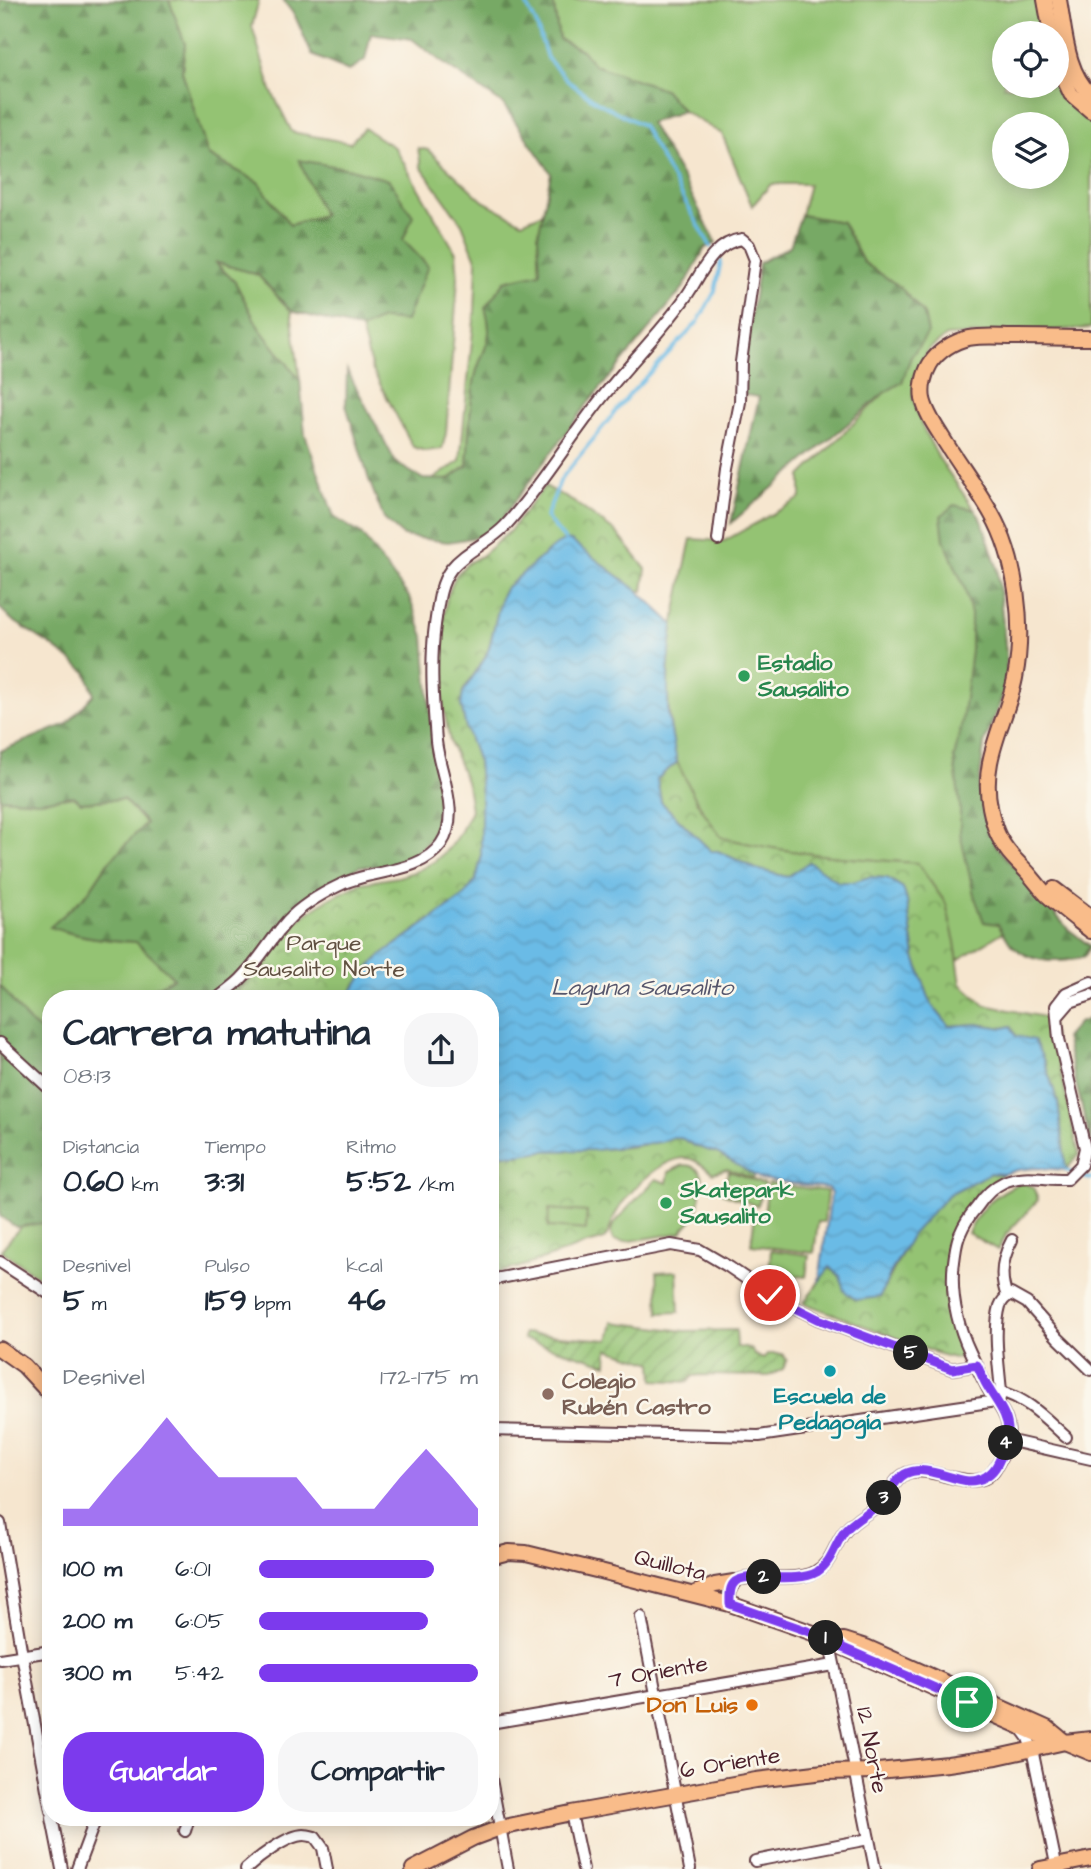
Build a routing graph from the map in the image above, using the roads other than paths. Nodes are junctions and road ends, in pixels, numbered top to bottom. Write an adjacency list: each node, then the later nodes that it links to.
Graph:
1 (1045, 0): 3 (main road)
2 (1059, 0): 5 (main road)
3 (1049, 21)
4 (1069, 90): 6 (main road)
5 (1091, 95)
6 (1091, 111)
7 (1091, 338): 9 (main road)
8 (718, 540): 13 (street)
9 (1029, 875): 10 (main road); 11 (main road)
10 (1091, 917)
11 (1091, 931)
12 (1091, 982): 15 (street)
13 (228, 990)
14 (1091, 995): 15 (street)
15 (1058, 1016): 24 (street)
16 (0, 1043): 17 (street)
17 (42, 1082)
18 (1012, 1240): 22 (street)
19 (0, 1262): 21 (street)
20 (499, 1278): 24 (street)
21 (42, 1288)
22 (1007, 1296): 25 (street); 27 (street)
23 (0, 1349): 26 (main road)
24 (977, 1365): 27 (street)
25 (1091, 1370)
26 (42, 1385)
27 (999, 1396): 28 (street); 29 (street); 30 (street)
28 (499, 1430)
29 (1066, 1437)
30 (1007, 1440): 31 (street); 34 (street)
31 (1091, 1460)
32 (0, 1523): 40 (street)
33 (499, 1555): 35 (main road, Quillota)
34 (734, 1582): 35 (main road); 36 (street)
35 (693, 1594): 36 (main road, Quillota)
36 (730, 1604): 38 (main road, Quillota)
37 (641, 1617): 43 (street)
38 (832, 1640): 42 (street, 12 Norte); 45 (main road, Quillota); 47 (main road, Quillota)
39 (42, 1653): 40 (street)
40 (22, 1656): 41 (street); 50 (street)
41 (0, 1659)
42 (834, 1665): 43 (street, 7 Oriente); 51 (street, 12 Norte)
43 (656, 1694): 44 (street, 7 Oriente); 52 (street)
44 (499, 1721)
45 (1020, 1727): 47 (main road, Quillota); 48 (street)
46 (1091, 1739): 47 (main road, 6 Oriente)
47 (1065, 1742): 48 (main road, 6 Oriente); 49 (main road, Quillota)
48 (1032, 1749): 51 (main road, 6 Oriente); 64 (street)
49 (1091, 1753)
50 (42, 1763)
51 (855, 1771): 52 (main road, 6 Oriente); 60 (street, 12 Norte)
52 (676, 1794): 53 (main road, 6 Oriente); 71 (street)
53 (571, 1813): 58 (main road, 6 Oriente); 70 (street)
54 (499, 1823): 58 (street)
55 (54, 1826): 65 (street)
56 (93, 1826): 66 (street)
57 (187, 1826): 59 (street)
58 (500, 1828): 68 (main road, 6 Oriente); 69 (street)
59 (185, 1831)
60 (869, 1839): 62 (street); 72 (street, 12 Norte)
61 (1091, 1859): 64 (main road)
62 (755, 1861)
63 (324, 1867): 67 (street)
64 (1056, 1868): 73 (main road)
65 (62, 1869)
66 (77, 1869)
67 (246, 1869)
68 (413, 1869)
69 (508, 1869)
70 (583, 1869)
71 (690, 1869)
72 (875, 1869)
73 (1040, 1869)

